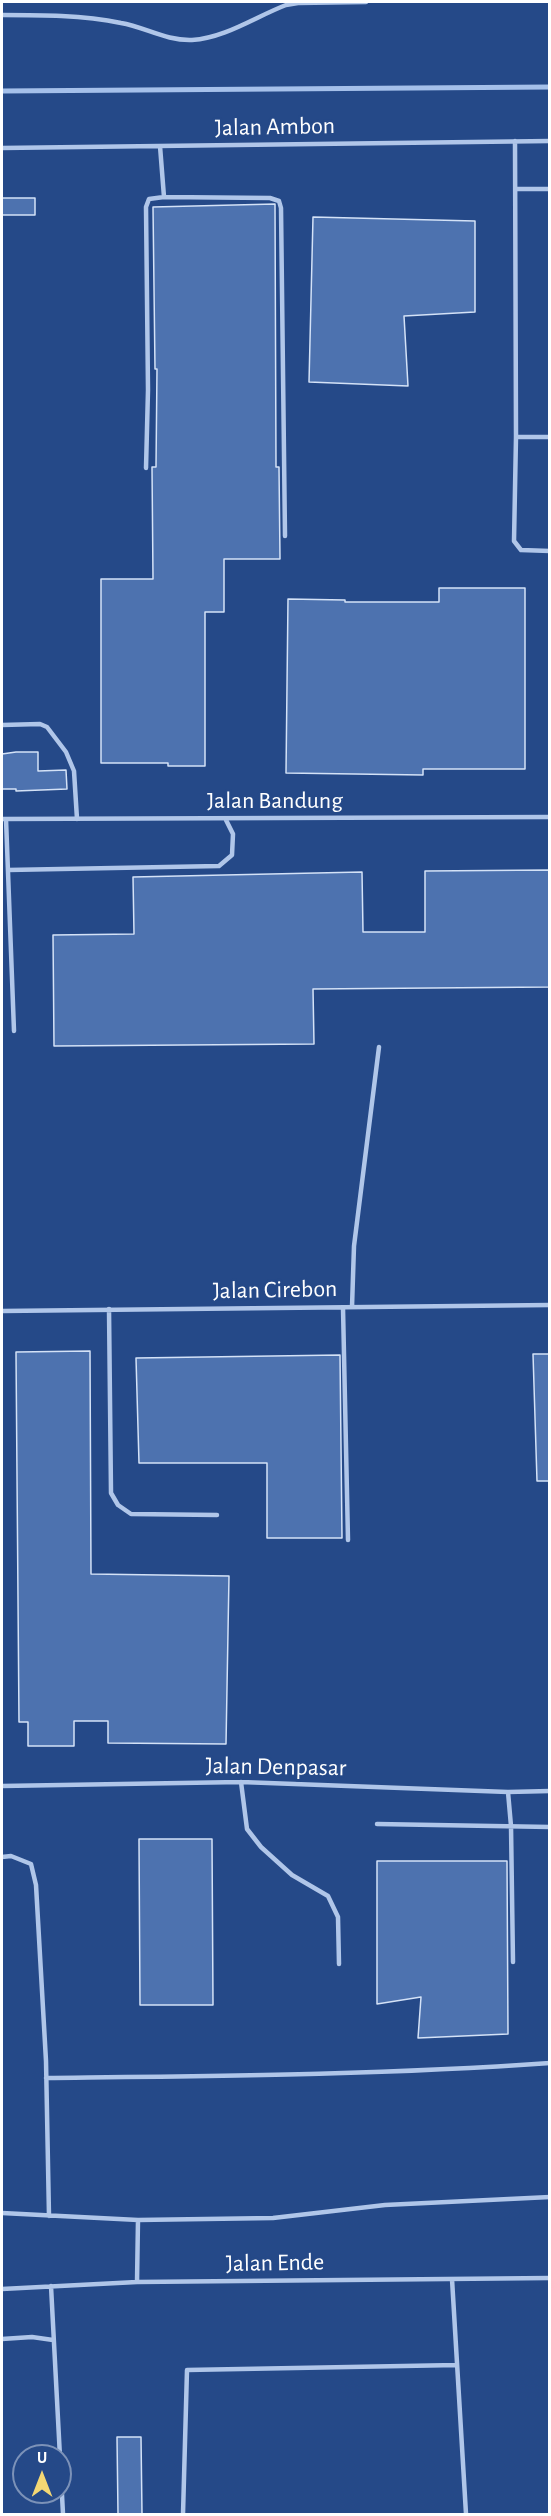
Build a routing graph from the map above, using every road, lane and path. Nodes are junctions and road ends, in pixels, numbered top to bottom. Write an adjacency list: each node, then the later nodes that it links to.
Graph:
1 (298, 2): 2 (lane); 3 (lane)
2 (366, 2)
3 (2, 15)
4 (515, 141): 5 (lane, Jalan Ambon); 6 (lane, Jalan Ambon); 8 (lane)
5 (549, 141)
6 (160, 146): 7 (lane, Jalan Ambon); 10 (lane)
7 (2, 148)
8 (516, 189): 9 (lane); 11 (lane)
9 (549, 189)
10 (164, 197): 13 (lane); 14 (lane)
11 (516, 437): 12 (lane); 15 (lane)
12 (549, 437)
13 (146, 468)
14 (285, 536)
15 (549, 551)
16 (2, 725): 19 (lane)
17 (549, 817): 20 (lane, Jalan Bandung)
18 (4, 819): 19 (lane, Jalan Bandung); 21 (lane)
19 (77, 819): 20 (lane, Jalan Bandung)
20 (226, 820): 21 (lane)
21 (8, 870): 22 (lane)
22 (14, 1031)
23 (379, 1047): 25 (lane)
24 (549, 1305): 25 (lane, Jalan Cirebon)
25 (352, 1307): 26 (lane, Jalan Cirebon)
26 (343, 1308): 27 (lane, Jalan Cirebon); 30 (lane)
27 (109, 1309): 28 (lane, Jalan Cirebon); 29 (lane)
28 (2, 1311)
29 (217, 1515)
30 (348, 1540)
31 (241, 1782): 32 (lane, Jalan Denpasar); 34 (lane, Jalan Denpasar); 40 (lane)
32 (2, 1786)
33 (549, 1791): 34 (lane, Jalan Denpasar)
34 (508, 1792): 36 (lane)
35 (377, 1824): 36 (lane)
36 (511, 1826): 37 (lane); 39 (lane)
37 (549, 1827)
38 (2, 1857): 42 (lane)
39 (513, 1962)
40 (339, 1964)
41 (549, 2063): 42 (lane)
42 (46, 2078): 45 (lane)
43 (549, 2197): 46 (lane)
44 (2, 2213): 45 (lane)
45 (49, 2216): 46 (lane)
46 (138, 2220): 49 (lane)
47 (549, 2278): 48 (lane, Jalan Ende)
48 (452, 2279): 49 (lane, Jalan Ende); 54 (lane)
49 (137, 2282): 50 (lane, Jalan Ende)
50 (51, 2286): 51 (lane, Jalan Ende); 53 (lane)
51 (2, 2289)
52 (2, 2338): 53 (lane)
53 (53, 2340): 55 (lane)
54 (457, 2365): 56 (lane); 57 (lane)
55 (63, 2514)
56 (183, 2514)
57 (466, 2514)

